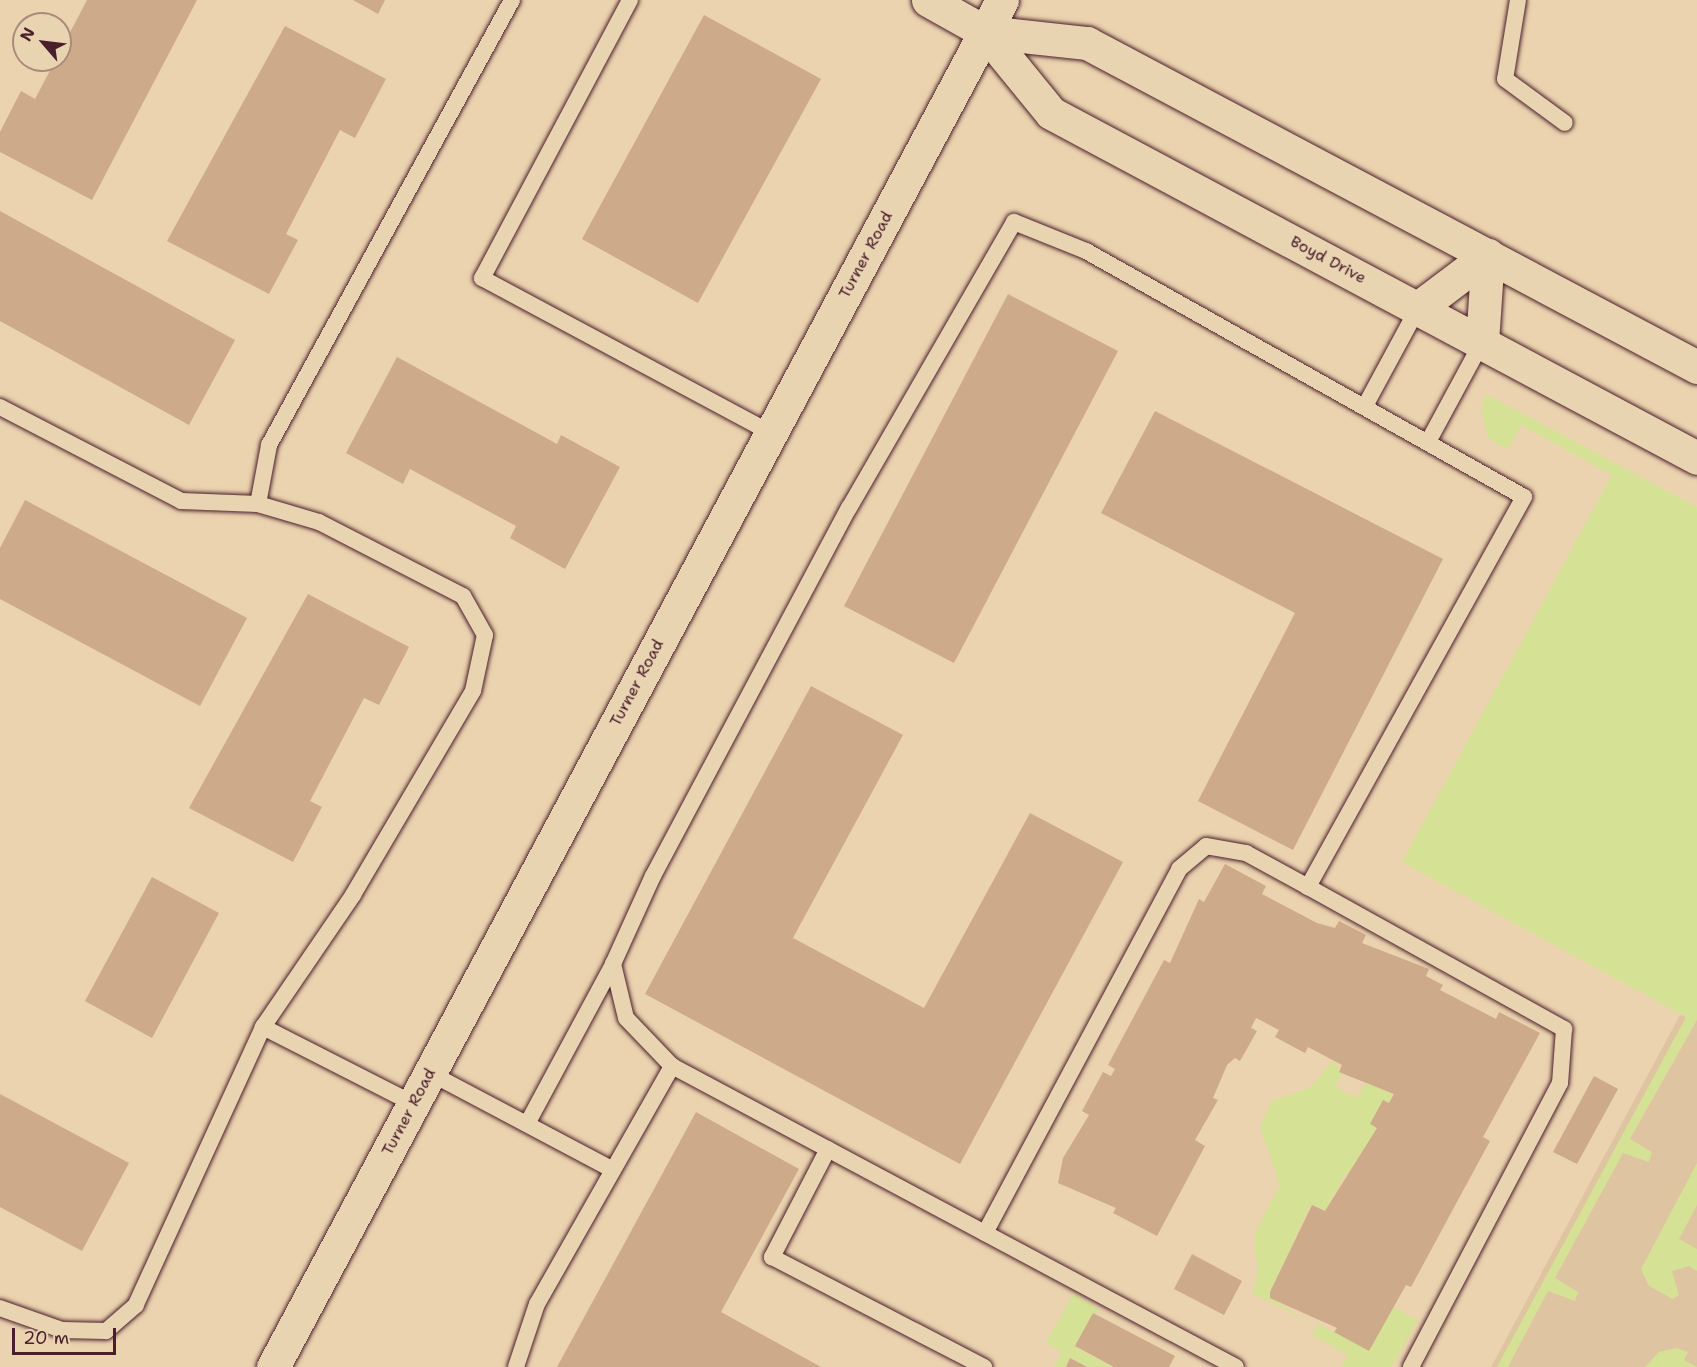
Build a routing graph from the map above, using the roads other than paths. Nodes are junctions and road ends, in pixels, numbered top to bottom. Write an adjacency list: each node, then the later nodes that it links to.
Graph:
1 (512, 0): 17 (lane)
2 (630, 0): 14 (lane)
3 (928, 0): 6 (street, Boyd Drive)
4 (1002, 0): 6 (street, Turner Road)
5 (1518, 0): 7 (lane)
6 (985, 32): 8 (street, Boyd Drive); 9 (street, Boyd Drive); 14 (street, Turner Road)
7 (1565, 123)
8 (1488, 255): 9 (street); 10 (street); 11 (street, Boyd Drive)
9 (1418, 308): 10 (street, Boyd Drive); 12 (lane)
10 (1482, 342): 15 (lane); 16 (street, Boyd Drive)
11 (1697, 367)
12 (1365, 406): 15 (lane); 19 (lane)
13 (0, 407): 17 (lane)
14 (771, 433): 22 (street, Turner Road)
15 (1428, 442): 18 (lane)
16 (1697, 458)
17 (258, 504): 20 (lane)
18 (1308, 887): 27 (lane); 34 (lane)
19 (613, 964): 21 (lane); 24 (lane)
20 (263, 1027): 23 (lane); 28 (lane)
21 (672, 1066): 25 (lane); 26 (lane)
22 (430, 1073): 23 (street, Turner Road); 24 (lane)
23 (414, 1104): 30 (street, Turner Road)
24 (527, 1124): 26 (lane)
25 (828, 1149): 27 (lane); 32 (lane)
26 (613, 1170): 31 (lane)
27 (985, 1233): 29 (lane)
28 (0, 1308)
29 (1214, 1362): 33 (lane)
30 (273, 1367)
31 (516, 1367)
32 (984, 1367)
33 (1236, 1367)
34 (1411, 1367)

